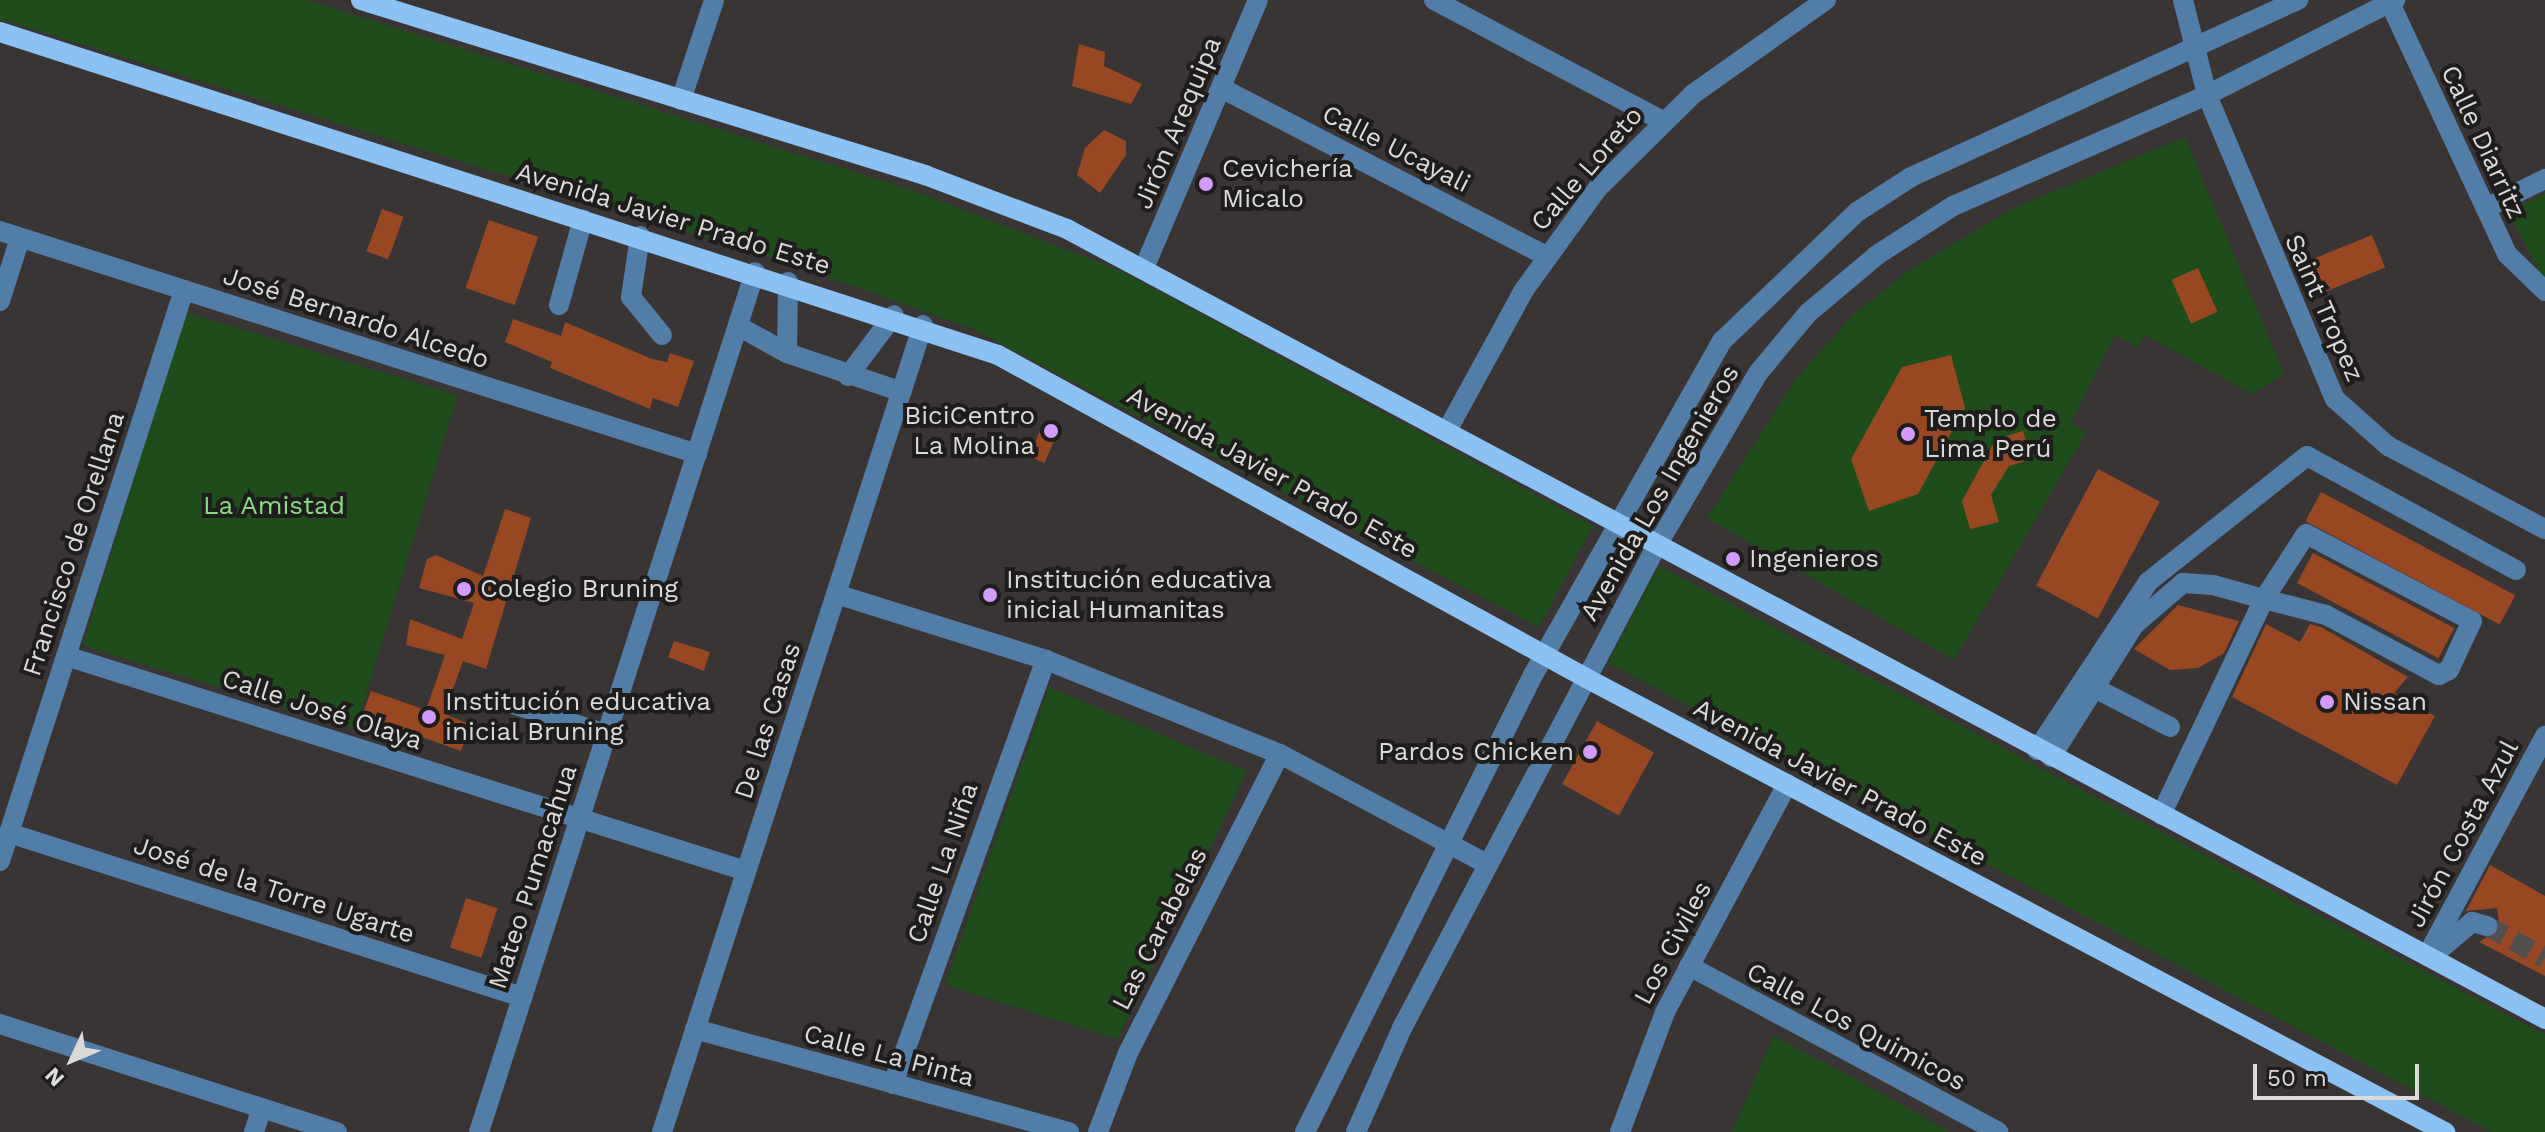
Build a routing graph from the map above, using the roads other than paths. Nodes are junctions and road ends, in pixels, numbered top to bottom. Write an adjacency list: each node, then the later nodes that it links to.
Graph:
1 (361, 0): 10 (main road)
2 (714, 0): 15 (street)
3 (1258, 0): 13 (street, Jirón Arequipa)
4 (1434, 0): 16 (street)
5 (1826, 0): 9 (street, Calle Loreto)
6 (2183, 0): 12 (street, Saint Tropez)
7 (2298, 0): 12 (street, Avenida Los Ingenieros)
8 (2393, 2): 14 (street, Avenida Los Ingenieros); 18 (street, Calle Diarritz)
9 (1803, 5): 16 (street, Calle Loreto)
10 (408, 7): 15 (main road)
11 (0, 32): 19 (main road, Avenida Javier Prado Este)
12 (2199, 50): 14 (street, Saint Tropez); 40 (street, Avenida Los Ingenieros)
13 (1221, 88): 23 (street, Calle Ucayali); 24 (street, Jirón Arequipa)
14 (2207, 95): 41 (street, Saint Tropez); 42 (street, Avenida Los Ingenieros)
15 (681, 100): 24 (main road)
16 (1663, 121): 23 (street, Calle Loreto)
17 (2545, 179): 18 (street)
18 (2486, 208): 28 (street, Calle Diarritz)
19 (583, 219): 21 (main road, Avenida Javier Prado Este); 30 (street)
20 (0, 231): 22 (street, José Bernardo Alcedo)
21 (640, 236): 25 (main road, Avenida Javier Prado Este); 34 (street)
22 (20, 238): 27 (street, José Bernardo Alcedo); 29 (street)
23 (1546, 256): 38 (street, Calle Loreto)
24 (1145, 266): 38 (main road)
25 (755, 272): 26 (main road, Avenida Javier Prado Este); 33 (street, Mateo Pumacahua)
26 (788, 282): 31 (main road, Avenida Javier Prado Este); 35 (street)
27 (184, 290): 39 (street, José Bernardo Alcedo); 47 (street, Francisco de Orellana)
28 (2545, 291)
29 (0, 301)
30 (559, 305)
31 (894, 315): 32 (main road, Avenida Javier Prado Este); 36 (street)
32 (923, 325): 37 (street, De las Casas); 46 (main road, Avenida Javier Prado Este)
33 (738, 326): 35 (street); 39 (street, Mateo Pumacahua)
34 (662, 335)
35 (787, 353): 36 (street)
36 (848, 376): 37 (street)
37 (902, 392): 44 (street, De las Casas)
38 (1449, 427): 40 (main road)
39 (697, 454): 53 (street, Mateo Pumacahua)
40 (1614, 524): 42 (main road); 46 (street, Avenida Los Ingenieros)
41 (2545, 529)
42 (1656, 547): 49 (street, Avenida Los Ingenieros); 55 (main road)
43 (2516, 570): 50 (street)
44 (836, 594): 48 (street); 64 (street, De las Casas)
45 (2264, 599): 45 (street); 50 (street); 58 (street)
46 (1544, 654): 49 (main road, Avenida Javier Prado Este); 61 (street, Avenida Los Ingenieros)
47 (66, 656): 59 (street, Calle José Olaya); 60 (street, Francisco de Orellana)
48 (1046, 660): 56 (street); 72 (street, Calle La Niña)
49 (1586, 678): 57 (main road, Avenida Javier Prado Este); 63 (street, Avenida Los Ingenieros)
50 (2086, 683): 52 (street); 55 (street)
51 (500, 700): 53 (street)
52 (2170, 727)
53 (606, 734): 59 (street, Mateo Pumacahua)
54 (2545, 736): 66 (street, Jirón Costa Azul)
55 (2044, 753): 58 (main road)
56 (1280, 754): 61 (street); 79 (street, Las Carabelas)
57 (1787, 784): 67 (street, Los Civiles); 84 (main road, Avenida Javier Prado Este)
58 (2161, 815): 66 (main road)
59 (579, 819): 64 (street, Calle José Olaya); 68 (street, Mateo Pumacahua)
60 (9, 833): 62 (street, Francisco de Orellana); 68 (street, José de la Torre Ugarte)
61 (1446, 841): 63 (street); 80 (street, Avenida Los Ingenieros)
62 (0, 861)
63 (1487, 864): 81 (street, Avenida Los Ingenieros)
64 (746, 871): 71 (street, De las Casas)
65 (2487, 926): 66 (street)
66 (2429, 957): 69 (main road)
67 (1689, 966): 82 (street, Los Civiles); 83 (street, Calle Los Quimicos)
68 (522, 997): 76 (street, Mateo Pumacahua)
69 (2545, 1019)
70 (0, 1024): 73 (street)
71 (695, 1029): 72 (street, Calle La Pinta); 77 (street, De las Casas)
72 (893, 1084): 78 (street, Calle La Pinta)
73 (262, 1108): 74 (street); 75 (street)
74 (254, 1132)
75 (337, 1132)
76 (479, 1132)
77 (662, 1132)
78 (1069, 1132)
79 (1098, 1132)
80 (1305, 1132)
81 (1356, 1132)
82 (1620, 1132)
83 (1998, 1132)
84 (2445, 1132)

